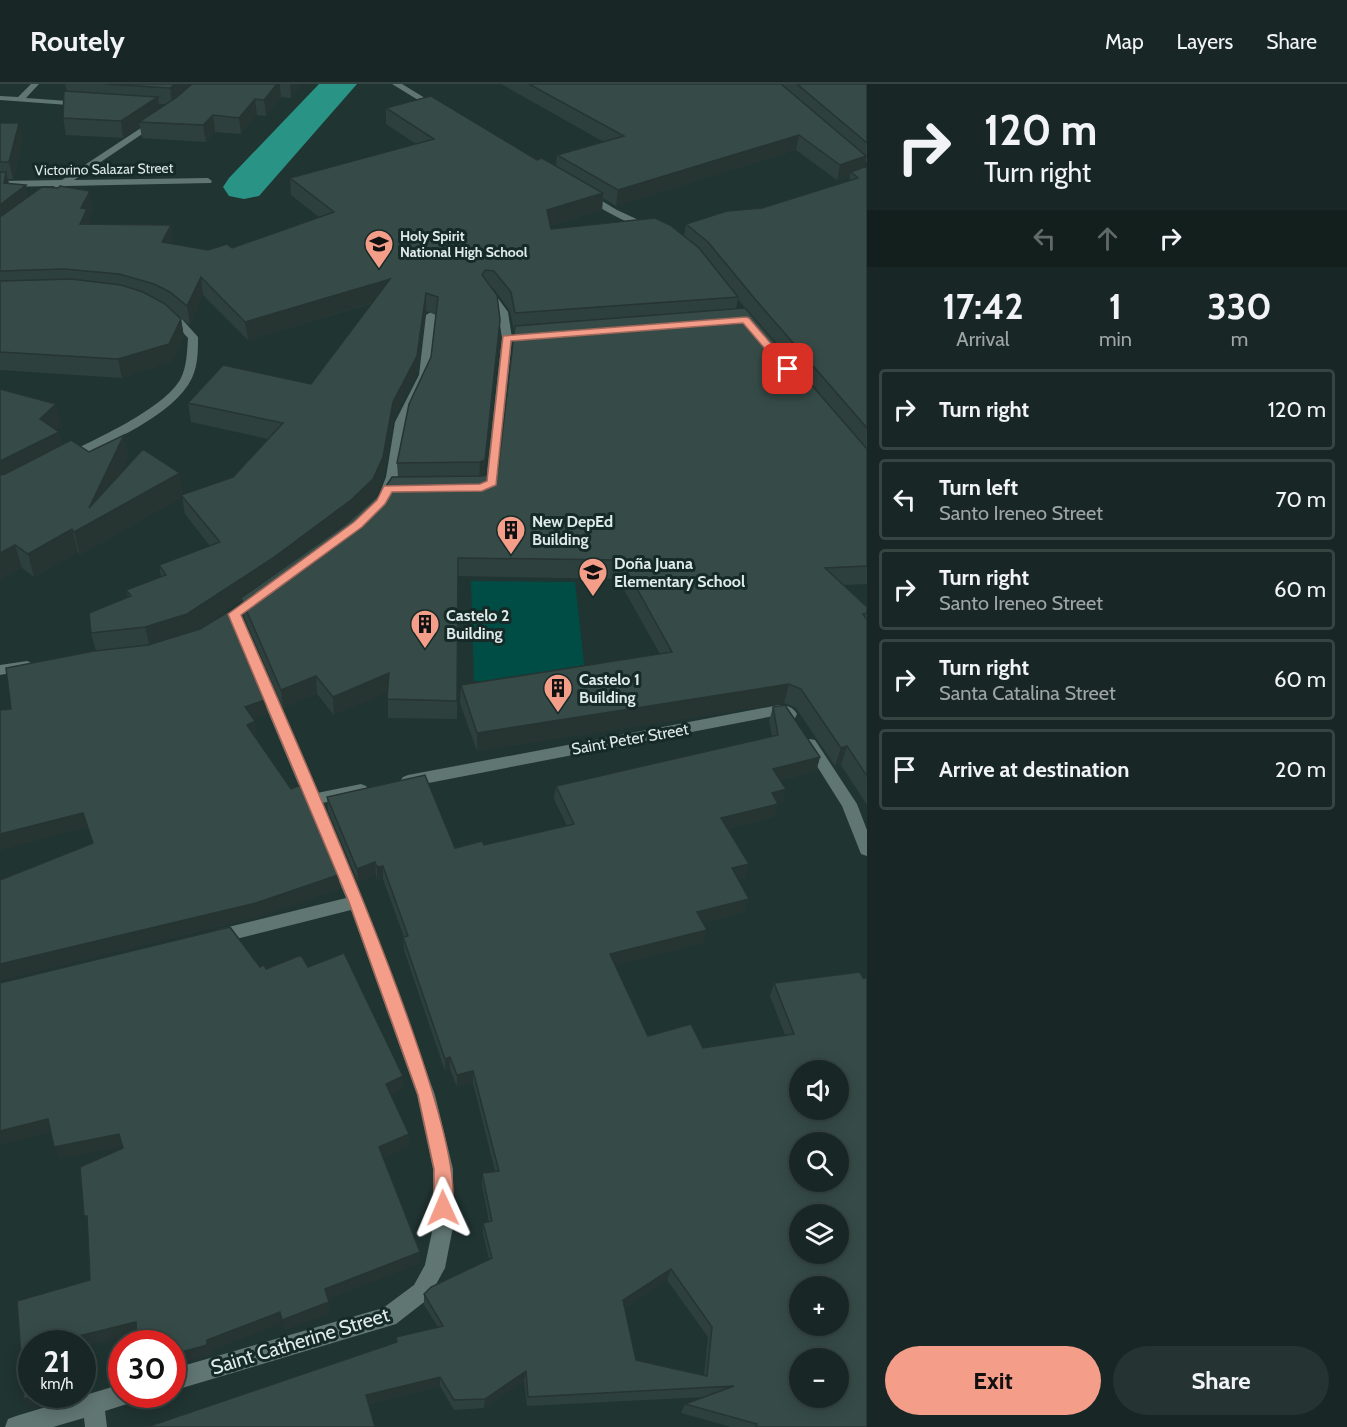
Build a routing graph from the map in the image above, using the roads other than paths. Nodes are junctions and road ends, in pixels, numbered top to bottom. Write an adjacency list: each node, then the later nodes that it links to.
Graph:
1 (35, 84): 4 (street)
2 (396, 84): 7 (street)
3 (0, 98): 4 (street)
4 (19, 100): 5 (street)
5 (97, 105)
6 (166, 116): 9 (street)
7 (453, 117)
8 (208, 180): 9 (street, Victorino Salazar Street)
9 (64, 183): 10 (street, Victorino Salazar Street); 12 (street)
10 (0, 184)
11 (579, 191): 13 (street)
12 (37, 204)
13 (660, 233)
14 (488, 291): 18 (street)
15 (160, 310): 17 (street)
16 (430, 321): 19 (street)
17 (52, 466)
18 (470, 488)
19 (377, 507)
20 (234, 614): 25 (street, Saint Catherine Street)
21 (36, 665): 22 (street)
22 (0, 670)
23 (394, 784): 26 (street, Saint Peter Street)
24 (372, 788): 25 (street)
25 (314, 800): 27 (street, Saint Catherine Street)
26 (867, 850)
27 (356, 902): 28 (street); 29 (street, Saint Catherine Street)
28 (195, 942)
29 (186, 1376)
30 (77, 1408): 32 (street)
31 (94, 1408): 33 (street)
32 (16, 1427)
33 (96, 1427)

